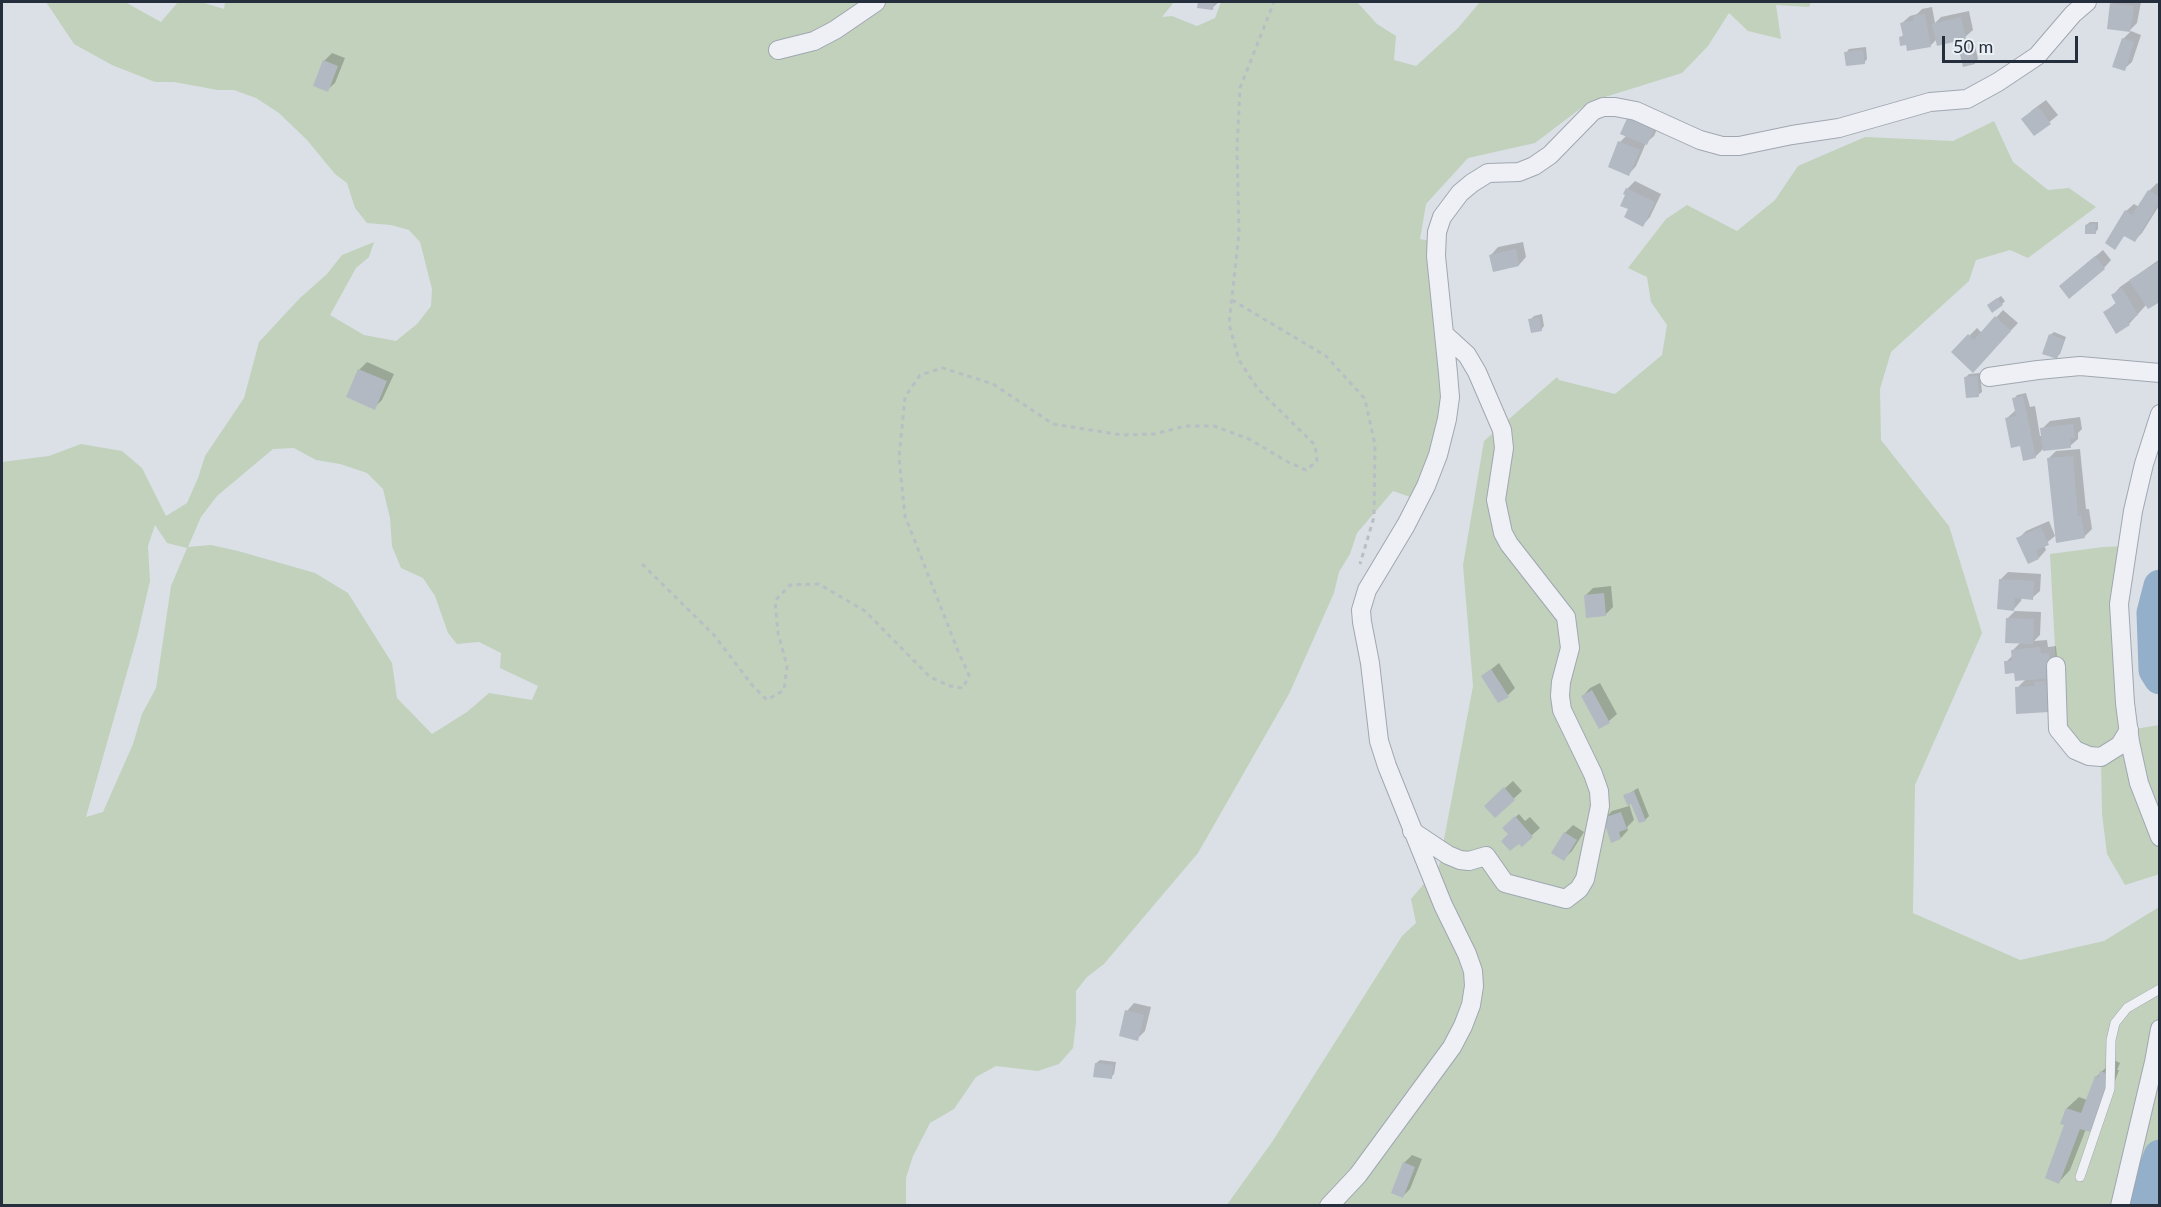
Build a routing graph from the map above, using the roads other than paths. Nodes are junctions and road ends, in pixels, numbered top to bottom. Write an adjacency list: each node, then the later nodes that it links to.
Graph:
1 (876, 2): 3 (street)
2 (2087, 2): 4 (street)
3 (778, 50)
4 (1443, 334): 10 (street); 10 (street)
5 (2160, 373): 6 (street)
6 (1989, 377)
7 (2160, 414): 9 (street)
8 (2056, 666): 9 (street)
9 (2129, 730): 11 (street)
10 (1412, 831): 15 (street)
11 (2160, 837)
12 (2160, 989): 14 (lane)
13 (2160, 1029): 16 (street)
14 (2080, 1177)
15 (1329, 1206)
16 (2120, 1206)

